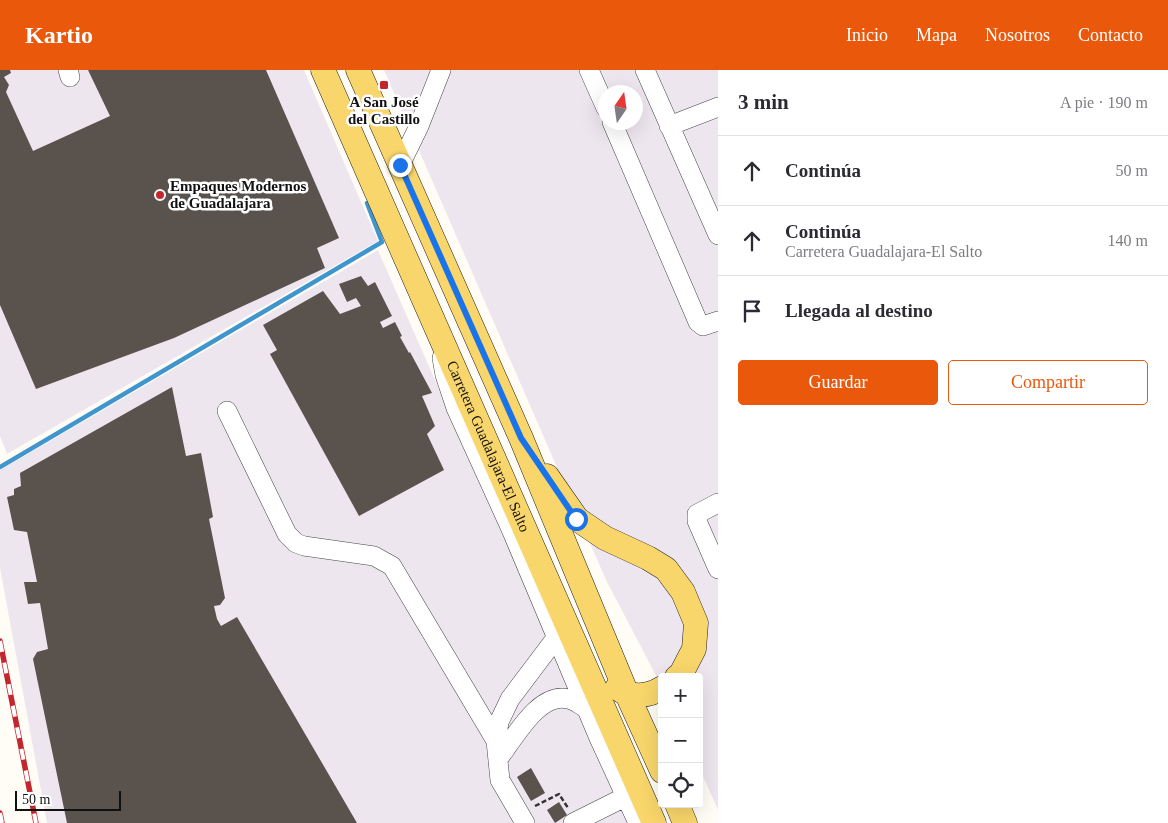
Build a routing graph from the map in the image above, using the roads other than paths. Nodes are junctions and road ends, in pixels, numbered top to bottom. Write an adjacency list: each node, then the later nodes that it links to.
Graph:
1 (323, 70): 13 (main road, Carretera Guadalajara-El Salto)
2 (358, 70): 10 (main road, Carretera Guadalajara-El Salto)
3 (441, 70): 10 (street)
4 (589, 70): 6 (street)
5 (645, 70): 8 (street)
6 (598, 90)
7 (718, 107): 8 (street)
8 (669, 126): 11 (street)
9 (615, 130): 12 (street)
10 (400, 165): 15 (main road, Carretera Guadalajara-El Salto)
11 (718, 235)
12 (718, 321)
13 (438, 332): 18 (main road, Carretera Guadalajara-El Salto); 19 (street)
14 (227, 411): 24 (street)
15 (521, 438): 20 (main road); 22 (main road, Carretera Guadalajara-El Salto)
16 (718, 503): 17 (street)
17 (718, 570)
18 (548, 582): 22 (main road); 31 (main road, Carretera Guadalajara-El Salto)
19 (556, 638): 23 (street); 24 (street)
20 (682, 673)
21 (658, 690): 22 (main road)
22 (627, 694): 25 (main road, Carretera Guadalajara-El Salto)
23 (586, 708): 24 (street); 26 (street)
24 (500, 750): 28 (street)
25 (658, 763)
26 (625, 797): 29 (street); 30 (street)
27 (679, 808): 32 (main road)
28 (525, 823)
29 (573, 823)
30 (638, 823)
31 (654, 823)
32 (685, 823)

